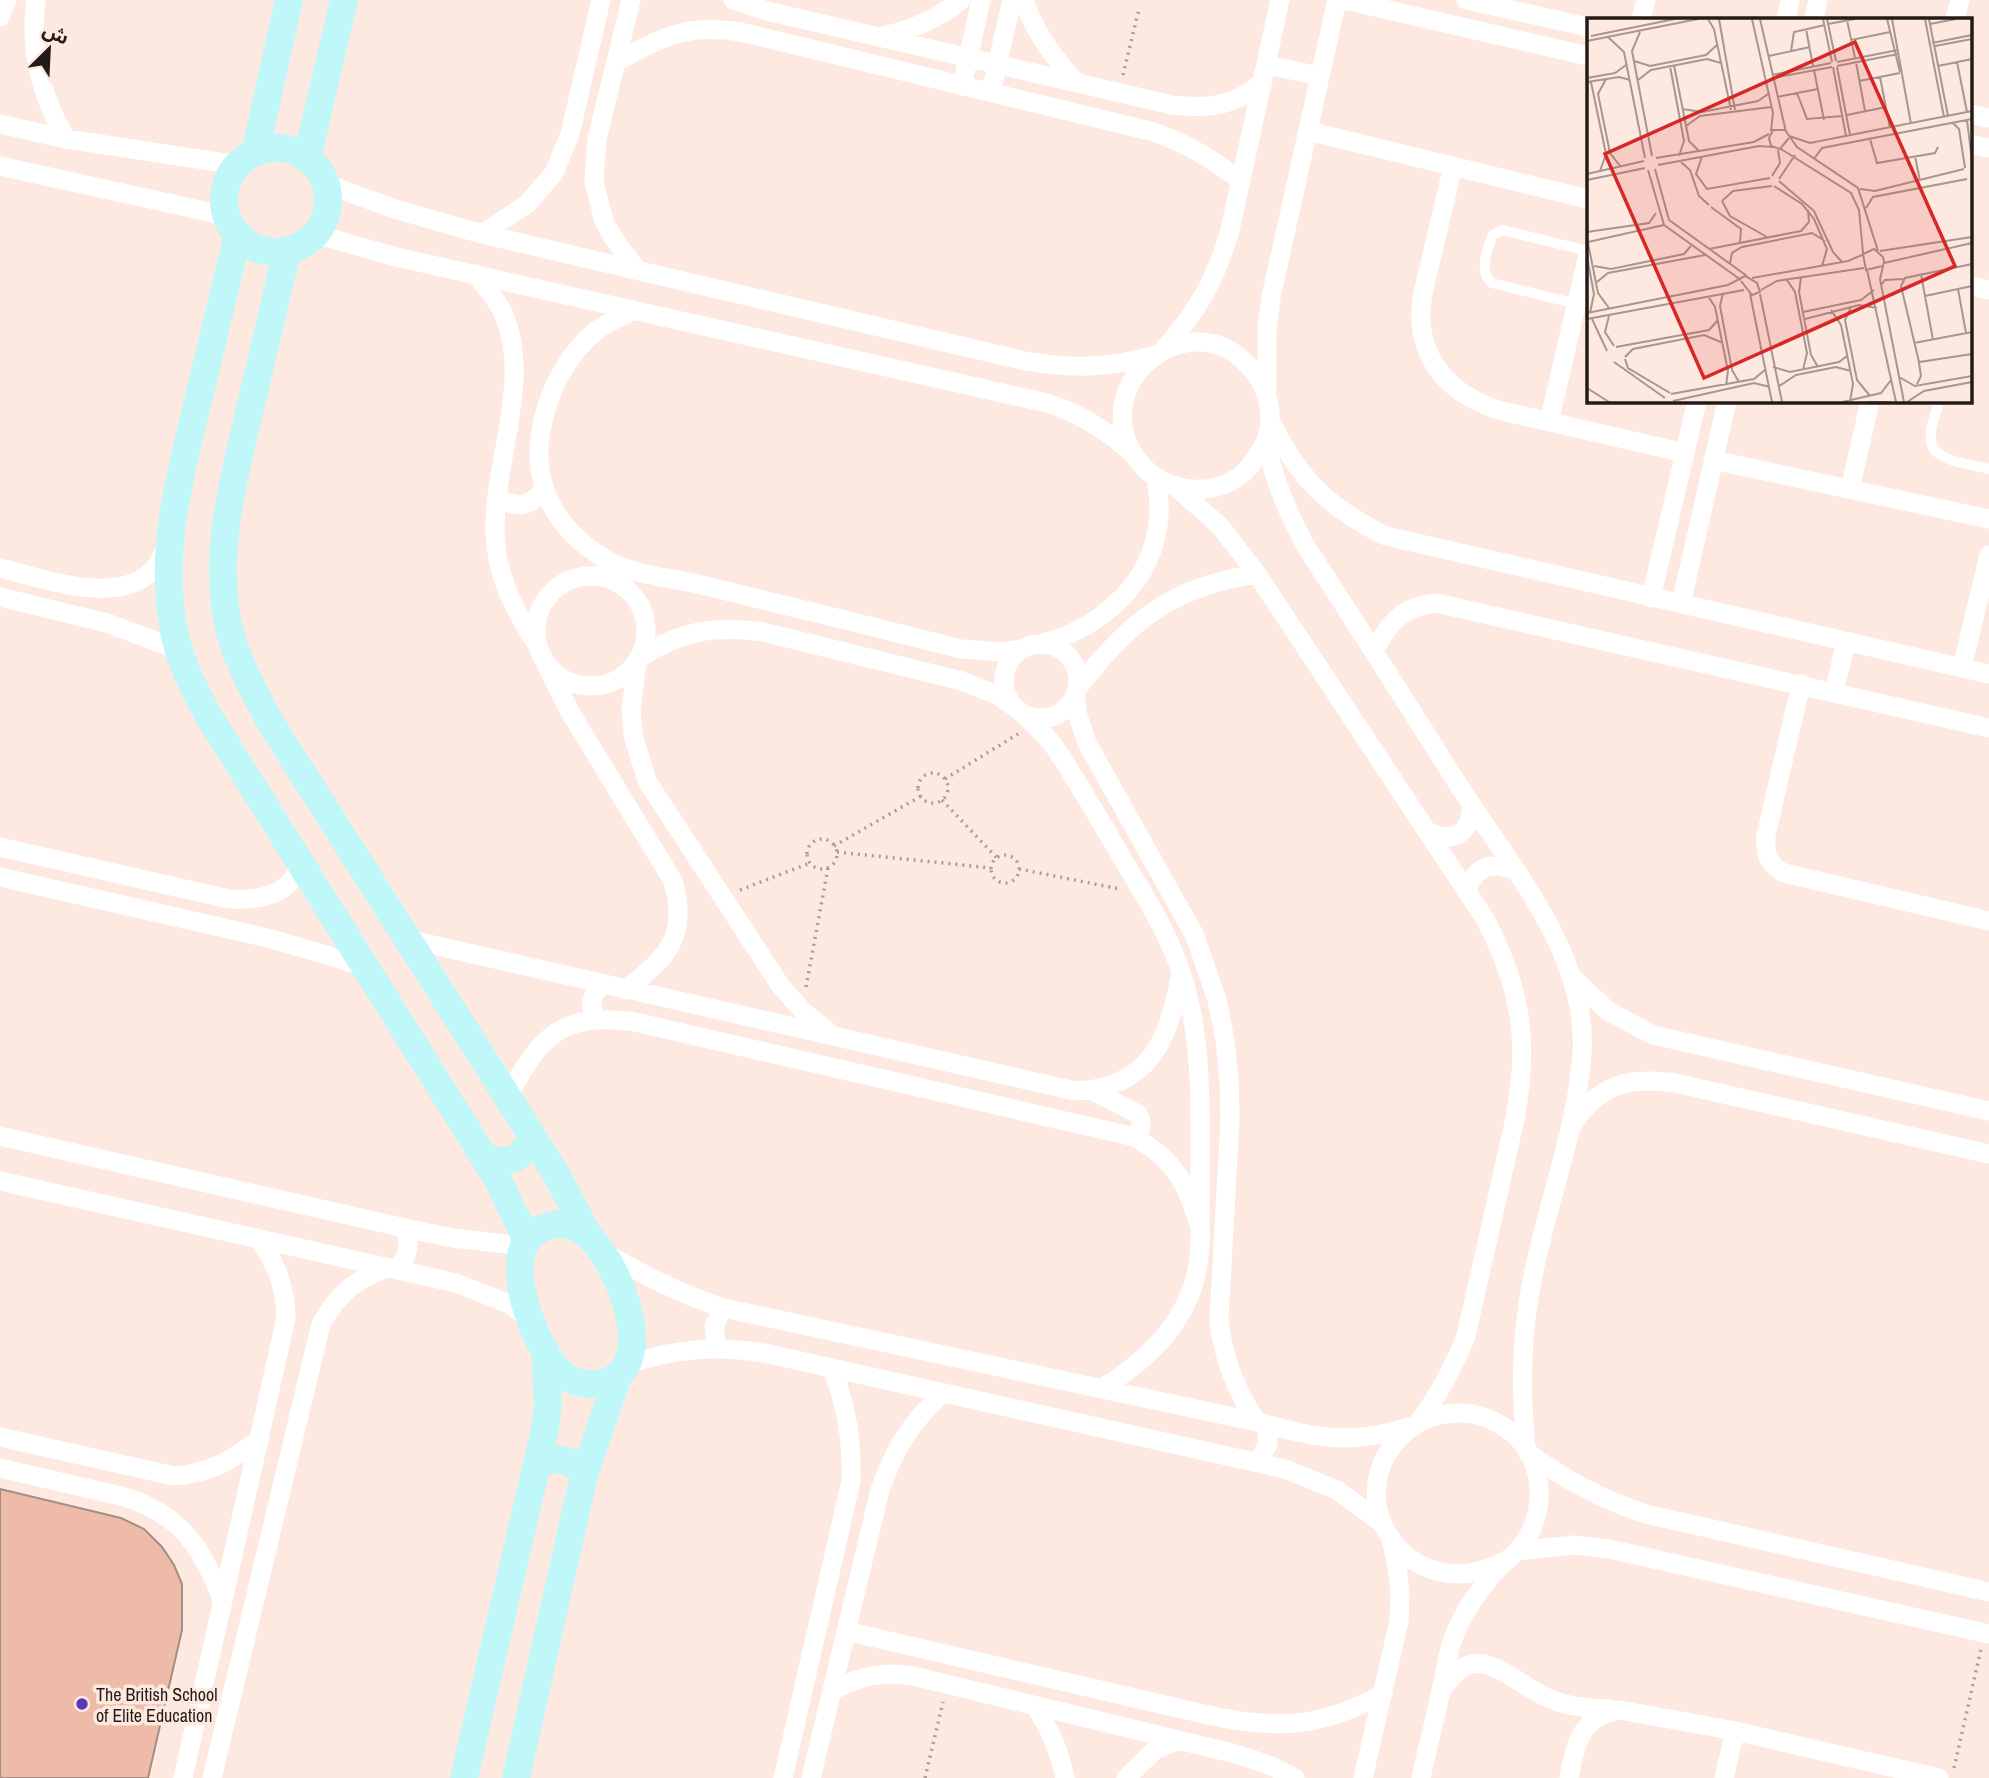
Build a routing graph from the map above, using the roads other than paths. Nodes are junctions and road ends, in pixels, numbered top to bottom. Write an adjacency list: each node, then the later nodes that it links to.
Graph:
1 (7, 0): 20 (street)
2 (36, 0): 39 (street)
3 (289, 0): 42 (street)
4 (344, 0): 41 (street)
5 (601, 0): 40 (street)
6 (631, 0): 30 (street)
7 (733, 0): 26 (street); 27 (street)
8 (961, 0): 27 (street)
9 (981, 0): 29 (street)
10 (1012, 0): 31 (street)
11 (1024, 0): 34 (street)
12 (1280, 0): 32 (street)
13 (1337, 0): 33 (street)
14 (1346, 0): 28 (street)
15 (1466, 0): 25 (street)
16 (1646, 0): 21 (street)
17 (1790, 0): 22 (street)
18 (1818, 0): 23 (street)
19 (1960, 0): 24 (street)
20 (0, 18)
21 (1641, 18)
22 (1786, 18)
23 (1814, 18)
24 (1955, 18)
25 (1587, 27)
26 (727, 30): 30 (street); 35 (street)
27 (880, 37): 29 (street)
28 (1587, 56)
29 (968, 57): 31 (street); 35 (street)
30 (616, 62): 43 (street)
31 (998, 64): 34 (street); 36 (street)
32 (1265, 74): 33 (street); 34 (street); 46 (street)
33 (1320, 76): 38 (street)
34 (1076, 82)
35 (962, 86): 36 (street)
36 (991, 93): 46 (street)
37 (0, 124): 39 (street)
38 (1308, 131): 45 (street); 62 (street)
39 (66, 139): 42 (street)
40 (563, 154): 43 (street); 51 (street)
41 (307, 158): 42 (street); 47 (street)
42 (246, 159): 49 (street)
43 (594, 161): 55 (street)
44 (0, 166): 49 (street)
45 (1453, 166): 48 (street); 68 (street)
46 (1241, 181): 59 (street)
47 (326, 184): 50 (street); 51 (street)
48 (1587, 199)
49 (233, 225): 52 (street); 80 (street)
50 (315, 234): 52 (street); 56 (street)
51 (482, 234): 55 (street)
52 (287, 251): 116 (street)
53 (1587, 253): 57 (lane)
54 (1587, 258): 57 (street)
55 (636, 270): 60 (street)
56 (475, 274): 58 (street); 78 (street)
57 (1577, 304): 68 (street)
58 (635, 310): 61 (street); 77 (street)
59 (1158, 353): 60 (street); 62 (street); 71 (street)
60 (1025, 361): 61 (street)
61 (1016, 395): 71 (street)
62 (1268, 398): 67 (street)
63 (1697, 402): 70 (street)
64 (1727, 402): 72 (street)
65 (1870, 402): 76 (street)
66 (1939, 402): 73 (lane)
67 (1270, 420): 69 (street); 89 (street)
68 (1549, 422): 70 (street)
69 (1266, 441): 75 (street); 96 (street)
70 (1685, 453): 89 (street)
71 (1133, 455): 74 (street)
72 (1713, 460): 76 (street); 90 (street)
73 (1989, 469)
74 (1156, 478): 75 (street); 94 (street)
75 (1176, 487): 85 (street)
76 (1850, 489): 79 (street)
77 (543, 490): 78 (street); 81 (street)
78 (497, 495): 93 (street)
79 (1989, 519)
80 (169, 543): 87 (street); 95 (street)
81 (594, 551): 84 (street); 86 (street)
82 (1989, 555): 99 (street)
83 (0, 568): 87 (street)
84 (635, 571): 86 (street); 94 (street)
85 (1257, 574): 103 (street); 107 (street)
86 (608, 580): 93 (street); 97 (street)
87 (90, 589): 91 (street)
88 (0, 597): 91 (street)
89 (1651, 598): 90 (street)
90 (1681, 604): 92 (street)
91 (81, 616): 95 (street)
92 (1846, 642): 99 (street); 102 (street)
93 (538, 646): 98 (street)
94 (1030, 646): 103 (street); 104 (street)
95 (179, 650): 109 (street)
96 (1374, 651): 101 (street); 106 (street)
97 (638, 661): 98 (street); 104 (street); 122 (street)
98 (546, 664): 120 (street)
99 (1962, 668): 100 (street)
100 (1989, 674)
101 (1801, 684): 102 (street); 114 (street)
102 (1834, 692): 105 (street)
103 (1076, 693): 104 (street); 140 (street)
104 (1024, 715): 118 (street)
105 (1989, 728)
106 (1472, 808): 107 (street); 110 (street)
107 (1428, 832): 112 (street)
108 (0, 847): 113 (street)
109 (299, 864): 113 (street); 117 (street)
110 (1514, 870): 112 (street); 119 (street)
111 (0, 877): 115 (street)
112 (1466, 891): 152 (street)
113 (243, 900): 115 (street)
114 (1989, 920)
115 (239, 932): 117 (street)
116 (407, 939): 120 (street); 124 (street)
117 (363, 966): 131 (street)
118 (1181, 973): 123 (street); 134 (street)
119 (1571, 976): 125 (street); 126 (street)
120 (614, 987): 121 (street); 122 (street)
121 (597, 1019): 124 (street); 129 (street)
122 (836, 1038): 123 (street)
123 (1091, 1090): 129 (street)
124 (508, 1098): 128 (street)
125 (1989, 1111)
126 (1567, 1135): 130 (street); 155 (street)
127 (0, 1136): 133 (street)
128 (532, 1136): 131 (street); 136 (street)
129 (1135, 1137): 134 (street)
130 (1989, 1154)
131 (483, 1156): 137 (street)
132 (0, 1181): 135 (street)
133 (405, 1228): 137 (street); 138 (street)
134 (1200, 1228): 139 (street)
135 (258, 1239): 138 (street); 143 (street)
136 (594, 1242): 137 (street); 141 (street); 148 (street)
137 (525, 1243): 142 (street)
138 (391, 1269): 142 (street); 145 (street)
139 (1193, 1287): 140 (street); 149 (street)
140 (1219, 1293): 151 (street)
141 (723, 1308): 144 (street); 149 (street)
142 (530, 1320): 146 (street)
143 (281, 1343): 145 (street); 154 (street)
144 (717, 1348): 147 (street); 148 (street)
145 (313, 1350): 180 (street)
146 (545, 1350): 148 (street); 157 (street)
147 (832, 1369): 150 (street); 161 (street)
148 (623, 1370): 160 (street)
149 (1101, 1389): 151 (street)
150 (943, 1393): 156 (street); 162 (street)
151 (1261, 1423): 152 (street); 156 (street)
152 (1415, 1424): 155 (street); 164 (street)
153 (0, 1437): 159 (street)
154 (260, 1438): 159 (street); 167 (street)
155 (1527, 1451): 165 (street); 166 (street)
156 (1258, 1462): 164 (street)
157 (537, 1464): 160 (street); 181 (street)
158 (0, 1468): 163 (street)
159 (151, 1472): 163 (street)
160 (584, 1475): 182 (street)
161 (851, 1481): 162 (street); 183 (street)
162 (880, 1490): 168 (street)
163 (142, 1502): 167 (street)
164 (1386, 1531): 165 (street); 172 (street)
165 (1510, 1556): 169 (street); 171 (street)
166 (1989, 1592)
167 (223, 1602): 179 (street)
168 (846, 1631): 170 (street); 175 (street)
169 (1987, 1634)
170 (832, 1691): 173 (street); 184 (street)
171 (1441, 1693): 174 (street); 189 (street)
172 (1383, 1694): 175 (street); 188 (street)
173 (1034, 1705): 177 (street); 185 (street)
174 (1620, 1710): 176 (street); 190 (street)
175 (1208, 1715): 178 (street)
176 (1735, 1731): 191 (street); 192 (street)
177 (1178, 1740): 178 (street); 186 (street)
178 (1202, 1746): 187 (street)
179 (183, 1778)
180 (212, 1778)
181 (464, 1778)
182 (516, 1778)
183 (783, 1778)
184 (811, 1778)
185 (1065, 1778)
186 (1126, 1778)
187 (1295, 1778)
188 (1363, 1778)
189 (1420, 1778)
190 (1569, 1778)
191 (1724, 1778)
192 (1940, 1778)

